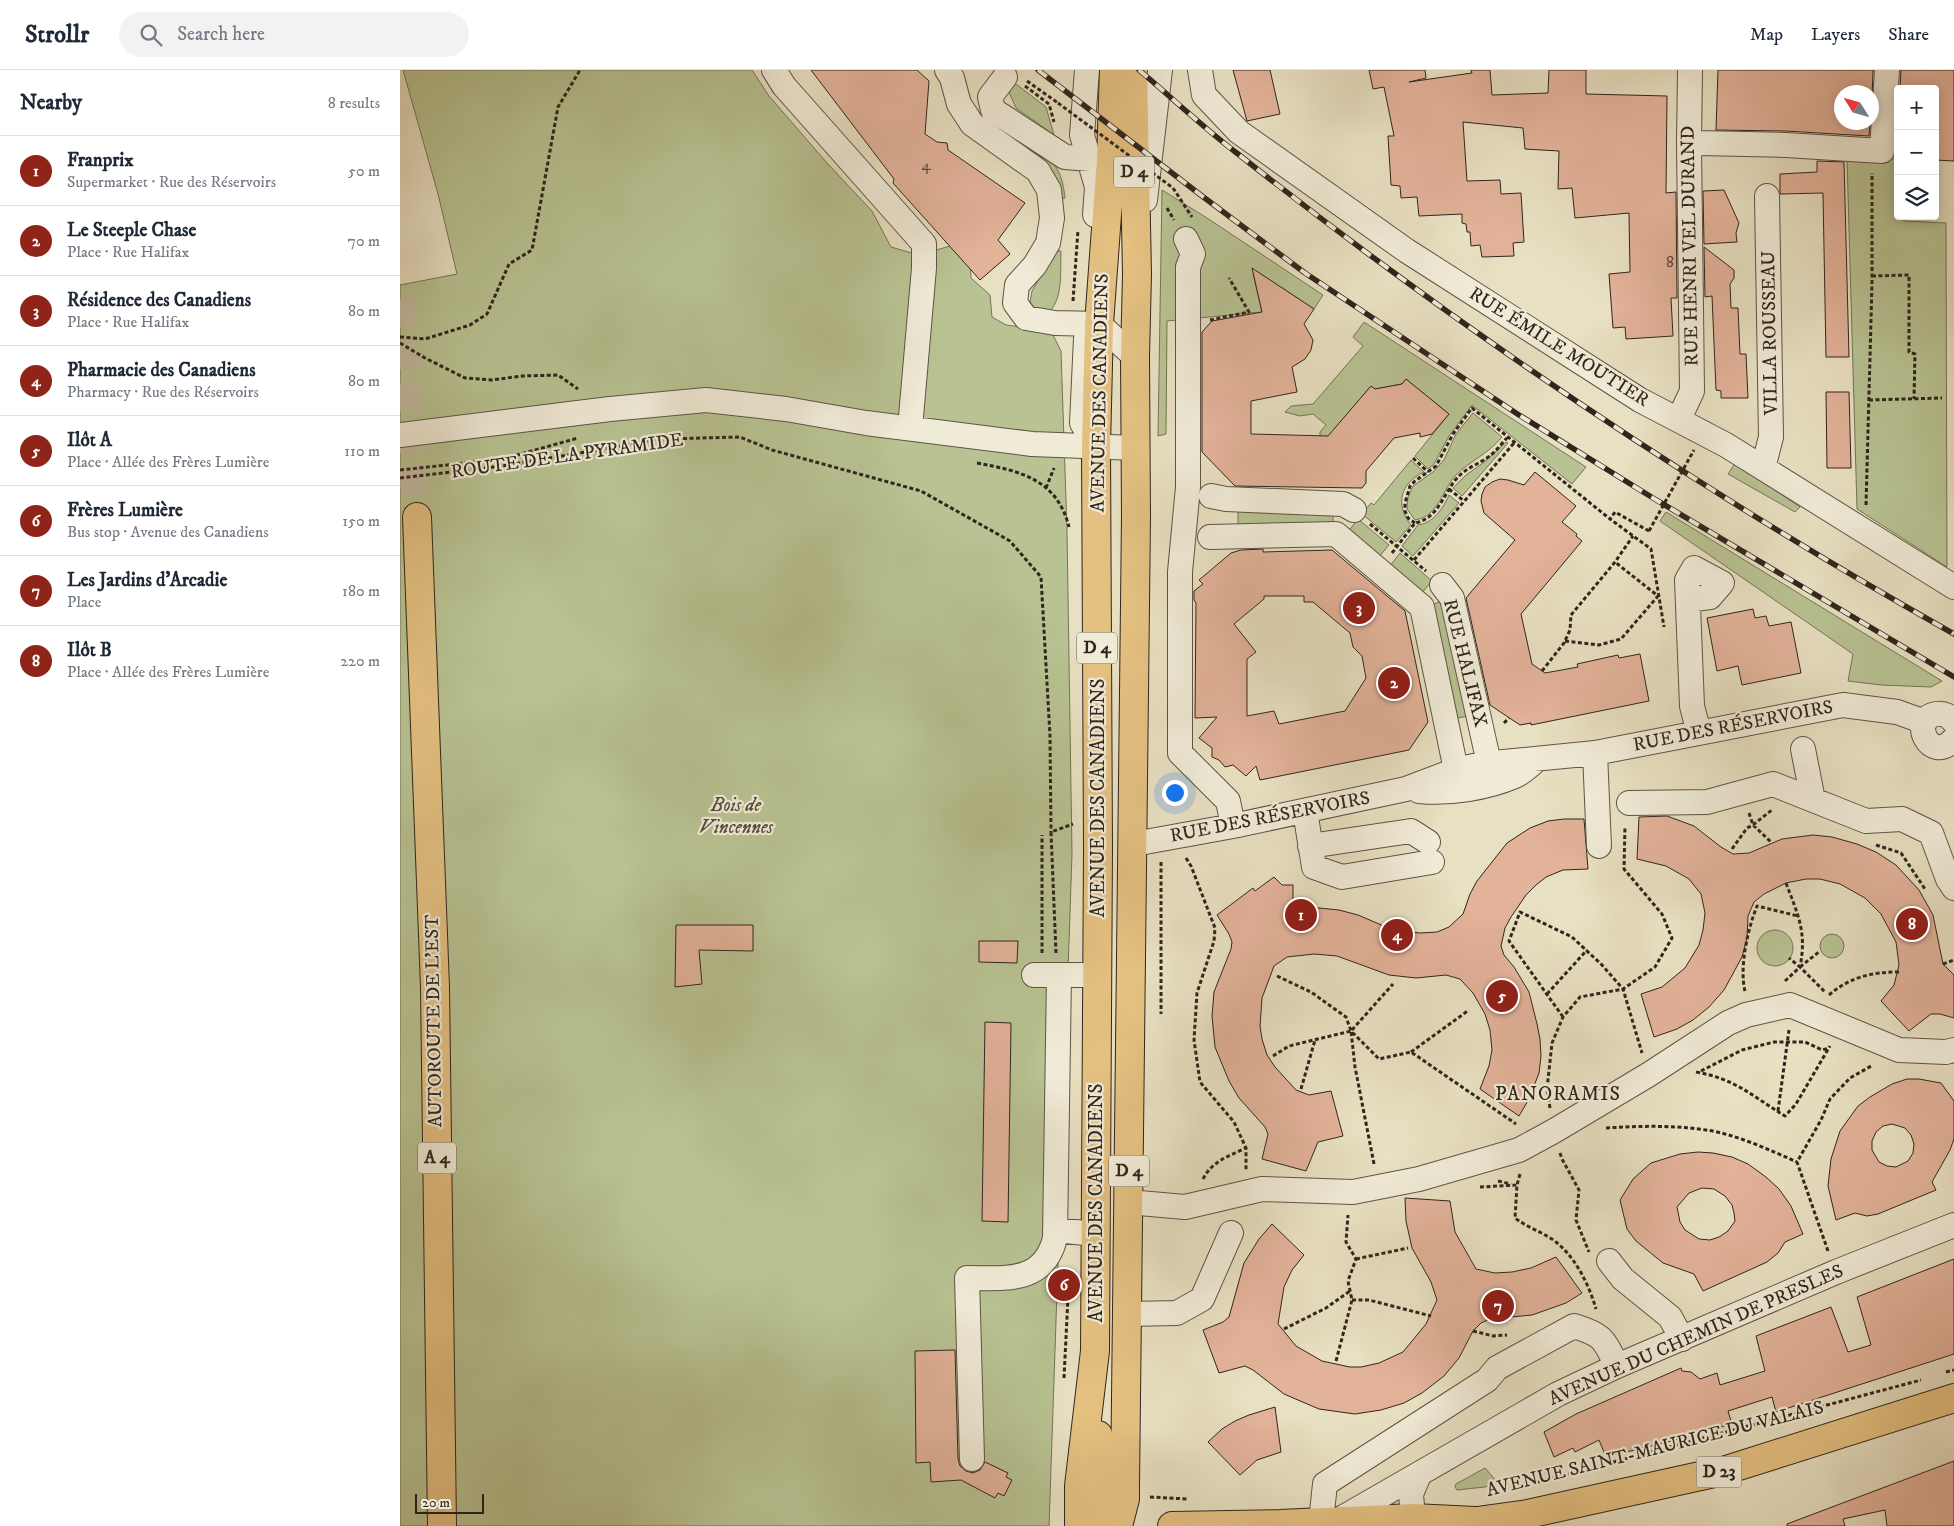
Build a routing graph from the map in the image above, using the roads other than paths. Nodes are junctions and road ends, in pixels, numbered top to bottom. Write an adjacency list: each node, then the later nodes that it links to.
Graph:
1 (774, 70): 19 (street)
2 (947, 70): 16 (street)
3 (1087, 70): 12 (street)
4 (1114, 70): 12 (main road, AVENUE DES CANADIENS / D 4)
5 (1133, 70): 15 (main road, AVENUE DES CANADIENS / D 4)
6 (1160, 70): 15 (street)
7 (1200, 70): 18 (street, RUE ÉMILE MOUTIER)
8 (1690, 70): 18 (street, RUE HENRI VEL DURAND)
9 (1887, 70): 11 (street)
10 (1012, 79): 12 (street)
11 (1684, 143)
12 (1100, 160): 16 (main road, AVENUE DES CANADIENS / D 4); 16 (street)
13 (1767, 196): 23 (street, VILLA ROUSSEAU)
14 (1191, 231): 24 (street)
15 (1137, 274): 17 (main road, AVENUE DES CANADIENS / D 4)
16 (1093, 323): 17 (street); 21 (main road, AVENUE DES CANADIENS / D 4)
17 (1134, 357): 22 (main road, AVENUE DES CANADIENS / D 4)
18 (1678, 419): 23 (street, RUE ÉMILE MOUTIER)
19 (910, 428): 20 (street, ROUTE DE LA PYRAMIDE); 21 (street, ROUTE DE LA PYRAMIDE)
20 (400, 436)
21 (1096, 447): 22 (street, ROUTE DE LA PYRAMIDE); 49 (main road, AVENUE DES CANADIENS / D 4)
22 (1136, 448): 45 (main road, AVENUE DES CANADIENS / D 4)
23 (1763, 468): 31 (street, RUE ÉMILE MOUTIER)
24 (1188, 487): 25 (street); 28 (street)
25 (1211, 496): 26 (street); 29 (street)
26 (1354, 510)
27 (417, 517): 67 (main road, AUTOROUTE DE L’EST / A 4)
28 (1185, 537): 29 (street, RUE HALIFAX); 44 (street)
29 (1210, 537): 39 (street, RUE HALIFAX)
30 (1442, 585): 38 (street, RUE HALIFAX)
31 (1954, 587)
32 (1688, 600): 34 (street)
33 (1952, 728): 34 (street, RUE DES RÉSERVOIRS)
34 (1698, 733): 36 (street, RUE DES RÉSERVOIRS)
35 (1803, 749): 41 (street)
36 (1595, 753): 37 (street, RUE DES RÉSERVOIRS); 47 (street)
37 (1540, 758): 38 (street, RUE DES RÉSERVOIRS); 40 (street, RUE DES RÉSERVOIRS)
38 (1489, 763): 39 (street, RUE DES RÉSERVOIRS)
39 (1456, 770): 40 (street, RUE DES RÉSERVOIRS)
40 (1406, 790): 43 (street, RUE DES RÉSERVOIRS)
41 (1813, 800): 42 (street); 48 (street)
42 (1629, 803)
43 (1305, 810): 44 (street, RUE DES RÉSERVOIRS); 46 (street)
44 (1233, 826): 45 (street, RUE DES RÉSERVOIRS)
45 (1134, 844): 51 (main road, AVENUE DES CANADIENS / D 4)
46 (1310, 846): 46 (street)
47 (1599, 846)
48 (1954, 888)
49 (1098, 975): 53 (street); 54 (main road, AVENUE DES CANADIENS / D 4)
50 (1954, 1050): 51 (street)
51 (1128, 1202): 57 (main road, AVENUE DES CANADIENS / D 4)
52 (1954, 1225): 58 (street, AVENUE DU CHEMIN DE PRESLES)
53 (1055, 1230): 54 (street); 62 (street)
54 (1096, 1234): 59 (main road, AVENUE DES CANADIENS / D 4)
55 (1230, 1234): 57 (street)
56 (1609, 1261): 58 (street)
57 (1127, 1314): 70 (main road, AVENUE DES CANADIENS / D 4)
58 (1682, 1339): 60 (street, AVENUE DU CHEMIN DE PRESLES)
59 (1095, 1351): 68 (main road, AVENUE DES CANADIENS / D 4); 69 (main road)
60 (1617, 1366): 63 (street, AVENUE DU CHEMIN DE PRESLES); 65 (street)
61 (1954, 1398): 66 (main road, AVENUE SAINT-MAURICE DU VALAIS / D 23)
62 (972, 1459)
63 (1419, 1475): 64 (street); 65 (street, AVENUE DU CHEMIN DE PRESLES)
64 (1413, 1518): 65 (main road, AVENUE SAINT-MAURICE DU VALAIS / D 23); 66 (main road, AVENUE SAINT-MAURICE DU VALAIS / D 23)
65 (1329, 1522): 71 (main road, AVENUE SAINT-MAURICE DU VALAIS / D 23)
66 (1466, 1523)
67 (442, 1526)
68 (1079, 1526)
69 (1107, 1526)
70 (1118, 1526)
71 (1172, 1526)

